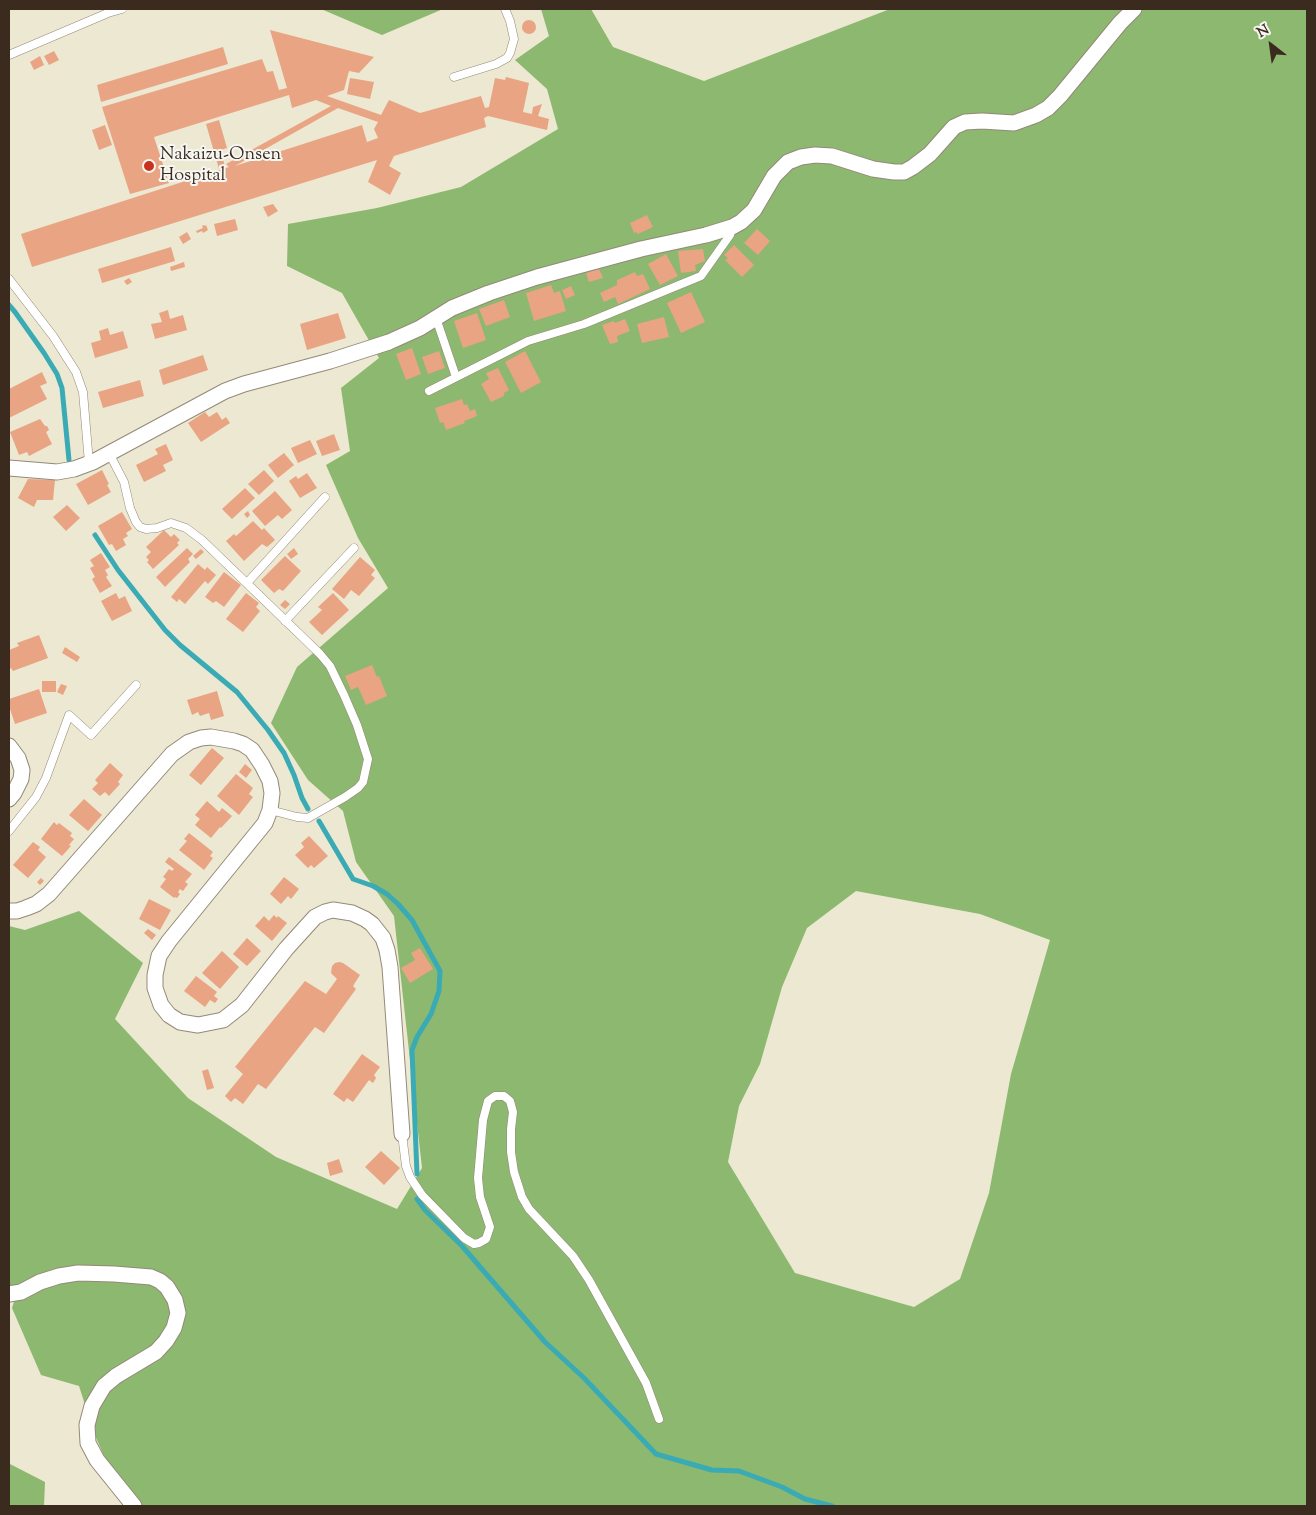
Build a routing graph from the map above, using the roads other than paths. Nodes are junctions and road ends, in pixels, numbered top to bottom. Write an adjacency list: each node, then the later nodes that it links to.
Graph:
1 (122, 9): 4 (lane)
2 (505, 9): 5 (lane)
3 (1134, 9): 6 (street)
4 (9, 56)
5 (454, 77)
6 (732, 228): 8 (street); 9 (lane)
7 (9, 280): 12 (lane)
8 (436, 318): 9 (lane); 11 (street)
9 (456, 377): 10 (lane)
10 (429, 392)
11 (109, 453): 12 (street); 16 (lane)
12 (89, 463): 13 (street)
13 (10, 470)
14 (325, 497): 16 (lane)
15 (354, 548): 17 (lane)
16 (247, 583): 17 (lane)
17 (285, 621): 21 (lane)
18 (136, 685): 22 (lane)
19 (9, 746): 20 (street)
20 (9, 800)
21 (270, 810): 23 (street); 24 (street)
22 (9, 831)
23 (9, 911)
24 (402, 1134): 26 (lane)
25 (9, 1294): 27 (street)
26 (660, 1419)
27 (134, 1506)

